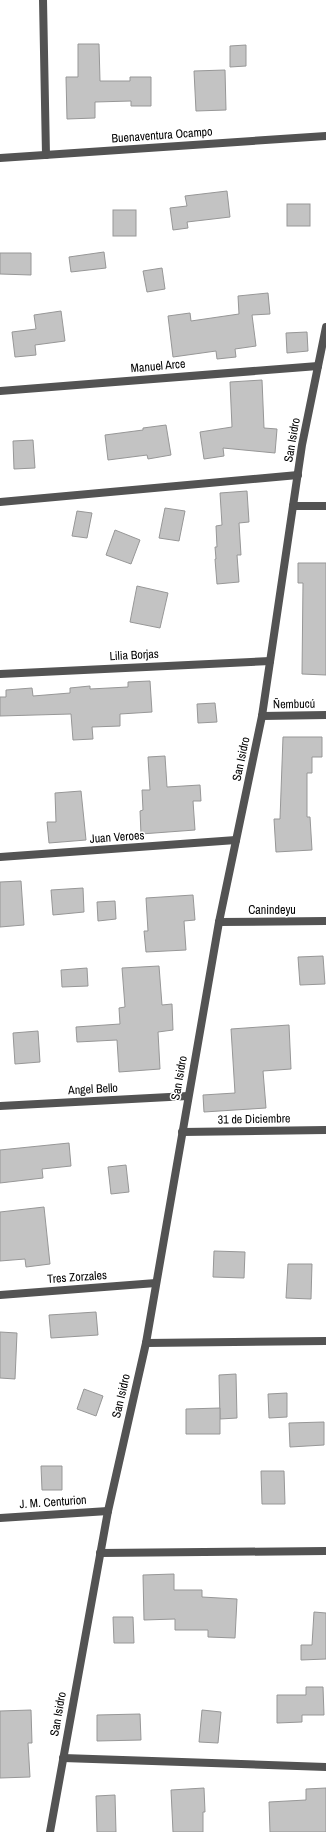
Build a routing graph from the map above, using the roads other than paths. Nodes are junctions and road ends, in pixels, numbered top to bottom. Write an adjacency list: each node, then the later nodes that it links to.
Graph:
1 (43, 0): 3 (street)
2 (326, 136): 3 (street, Buenaventura Ocampo)
3 (46, 154): 4 (street, Buenaventura Ocampo)
4 (0, 158)
5 (326, 326): 6 (street, San Isidro)
6 (318, 366): 7 (street, Manuel Arce); 8 (street, San Isidro)
7 (0, 391)
8 (298, 475): 9 (street); 10 (street, San Isidro)
9 (0, 502)
10 (293, 506): 11 (street); 12 (street, San Isidro)
11 (326, 506)
12 (270, 661): 13 (street, Lilia Borjas); 15 (street, San Isidro)
13 (0, 674)
14 (326, 715): 15 (street, Ñembucú)
15 (262, 716): 16 (street, San Isidro)
16 (236, 840): 17 (street, Juan Veroes); 19 (street, San Isidro)
17 (0, 857)
18 (326, 921): 19 (street, Canindeyu)
19 (219, 922): 20 (street, San Isidro)
20 (188, 1096): 21 (street, Angel Bello); 23 (street, San Isidro)
21 (0, 1106)
22 (326, 1130): 23 (street, 31 de Diciembre)
23 (182, 1132): 24 (street, San Isidro)
24 (156, 1283): 25 (street, Tres Zorzales); 27 (street, San Isidro)
25 (0, 1294)
26 (326, 1341): 27 (street)
27 (146, 1343): 28 (street, San Isidro)
28 (108, 1511): 29 (street, J. M. Centurion); 31 (street, San Isidro)
29 (0, 1518)
30 (326, 1552): 31 (street)
31 (100, 1553): 32 (street, San Isidro)
32 (63, 1758): 33 (street); 34 (street, San Isidro)
33 (326, 1767)
34 (50, 1832)

